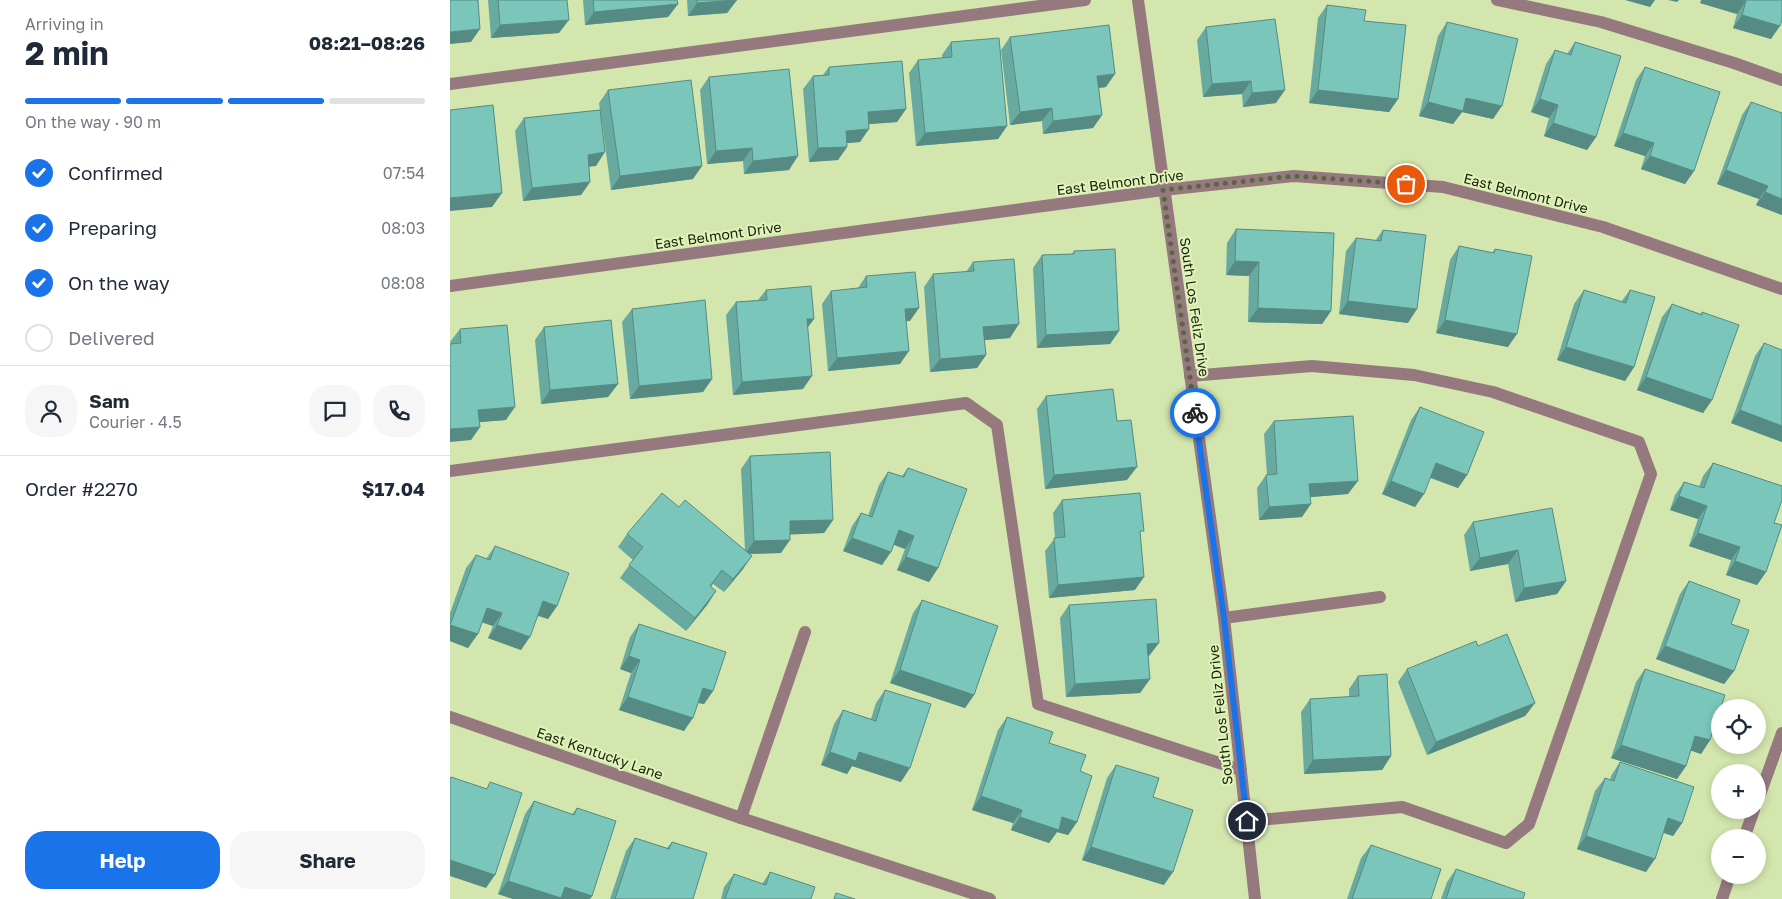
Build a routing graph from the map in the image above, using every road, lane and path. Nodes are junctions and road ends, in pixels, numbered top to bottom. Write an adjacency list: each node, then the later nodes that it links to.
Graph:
1 (1085, 0): 5 (street)
2 (1138, 0): 6 (street, South Los Feliz Drive)
3 (1497, 0): 4 (street)
4 (1782, 80)
5 (450, 84)
6 (1163, 190): 7 (street, East Belmont Drive); 8 (street, East Belmont Drive); 9 (street, South Los Feliz Drive)
7 (450, 286)
8 (1782, 289)
9 (1190, 376): 12 (street, South Los Feliz Drive); 19 (street)
10 (450, 471): 16 (street)
11 (1380, 597): 12 (street)
12 (1224, 618): 16 (street, South Los Feliz Drive)
13 (805, 632): 18 (street)
14 (450, 717): 18 (street, East Kentucky Lane)
15 (1782, 733): 17 (street)
16 (1241, 770): 19 (street, South Los Feliz Drive)
17 (1766, 778)
18 (741, 818): 21 (street, East Kentucky Lane)
19 (1247, 821): 22 (street, South Los Feliz Drive)
20 (1727, 884): 23 (street)
21 (990, 899)
22 (1255, 899)
23 (1722, 899)

